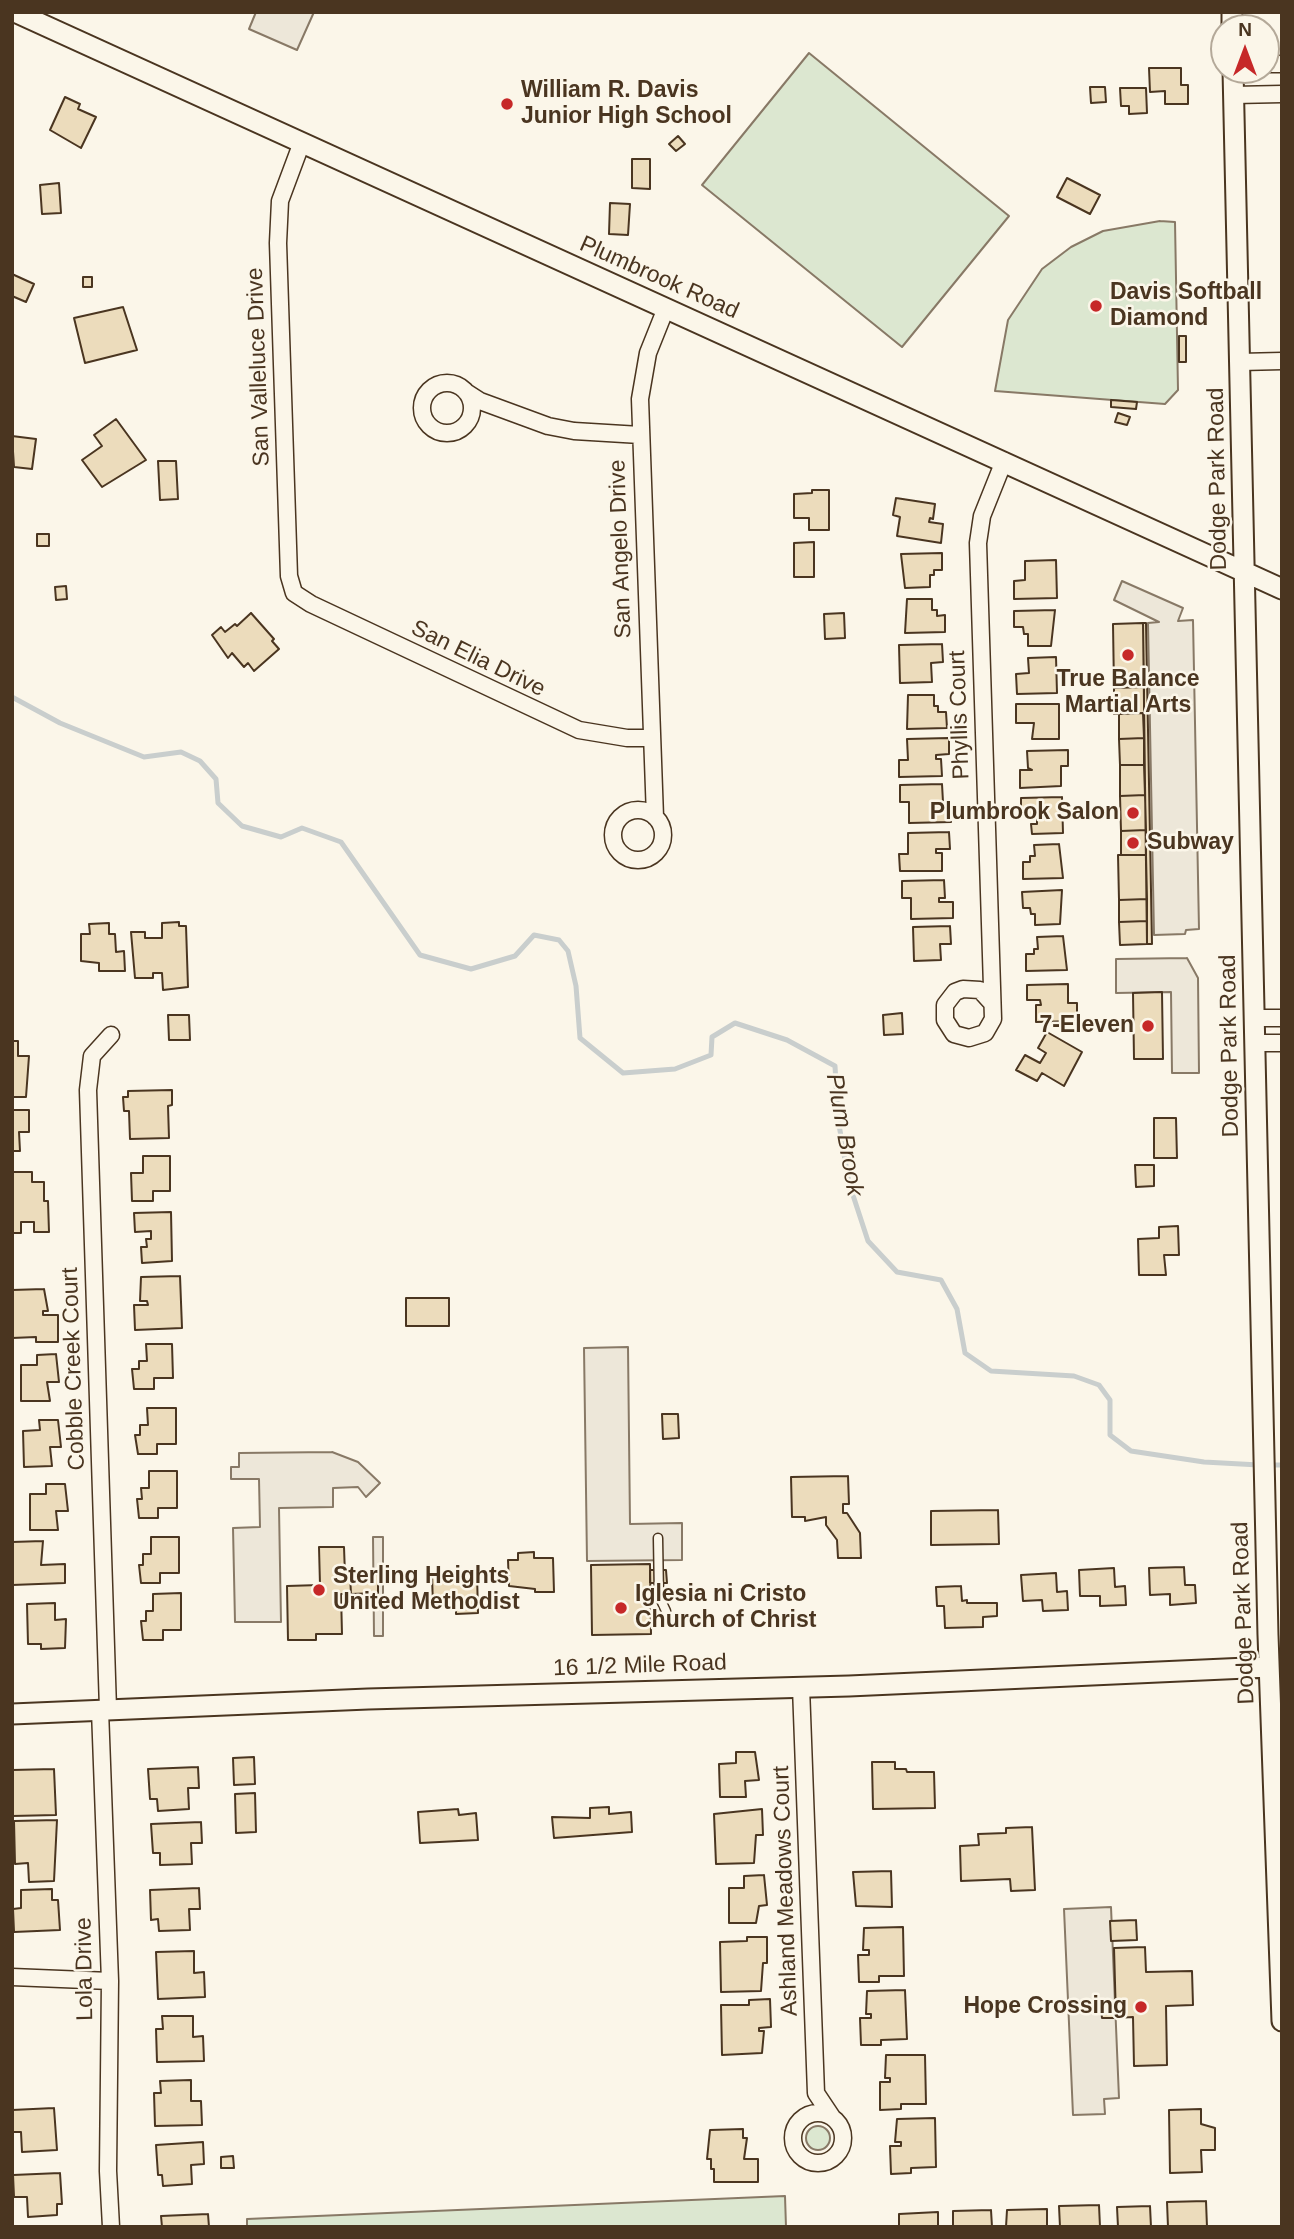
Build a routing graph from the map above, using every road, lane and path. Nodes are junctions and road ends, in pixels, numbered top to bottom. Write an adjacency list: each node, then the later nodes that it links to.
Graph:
1 (15, 12): 5 (street, Plumbrook Road)
2 (1234, 84): 4 (street, Dodge Park Road)
3 (1282, 94): 4 (street)
4 (1234, 95): 8 (street, Dodge Park Road)
5 (302, 142): 6 (street, Plumbrook Road); 16 (street, San Valleluce Drive)
6 (666, 308): 12 (street, San Angelo Drive); 13 (street, Plumbrook Road)
7 (1282, 361): 8 (street)
8 (1240, 362): 14 (street, Dodge Park Road)
9 (466, 393): 10 (street); 11 (street); 11 (street)
10 (494, 406): 11 (street); 12 (street)
11 (467, 424)
12 (640, 435): 17 (street, San Angelo Drive)
13 (1004, 461): 14 (street, Plumbrook Road); 21 (street, Phyllis Court)
14 (1245, 572): 15 (street, Plumbrook Road); 24 (street, Dodge Park Road)
15 (1282, 589)
16 (294, 593): 17 (street, San Elia Drive)
17 (651, 738): 18 (street, San Angelo Drive)
18 (652, 793): 19 (street, San Angelo Drive); 20 (street, San Angelo Drive)
19 (632, 811): 20 (street); 20 (street, San Angelo Drive)
20 (655, 817)
21 (990, 972): 22 (street, Phyllis Court); 23 (street, Phyllis Court)
22 (971, 988): 23 (street); 23 (street, Phyllis Court)
23 (991, 1002)
24 (1254, 1018): 25 (street); 27 (street, Dodge Park Road)
25 (1282, 1018)
26 (111, 1035): 33 (street, Cobble Creek Court)
27 (1254, 1043): 28 (street); 31 (street, Dodge Park Road)
28 (1282, 1043)
29 (658, 1538): 30 (lane)
30 (666, 1611)
31 (1269, 1667): 32 (street, 16 1/2 Mile Road); 35 (street, Dodge Park Road)
32 (801, 1687): 33 (street, 16 1/2 Mile Road); 39 (street, Ashland Meadows Court)
33 (104, 1709): 34 (street, 16 1/2 Mile Road); 37 (street, Lola Drive)
34 (12, 1714)
35 (1278, 1800): 38 (street, Dodge Park Road)
36 (12, 1977): 37 (street)
37 (110, 1981): 42 (street, Lola Drive)
38 (1282, 2021)
39 (816, 2093): 40 (street); 41 (street)
40 (832, 2117): 41 (street); 41 (street)
41 (802, 2118)
42 (111, 2227)

